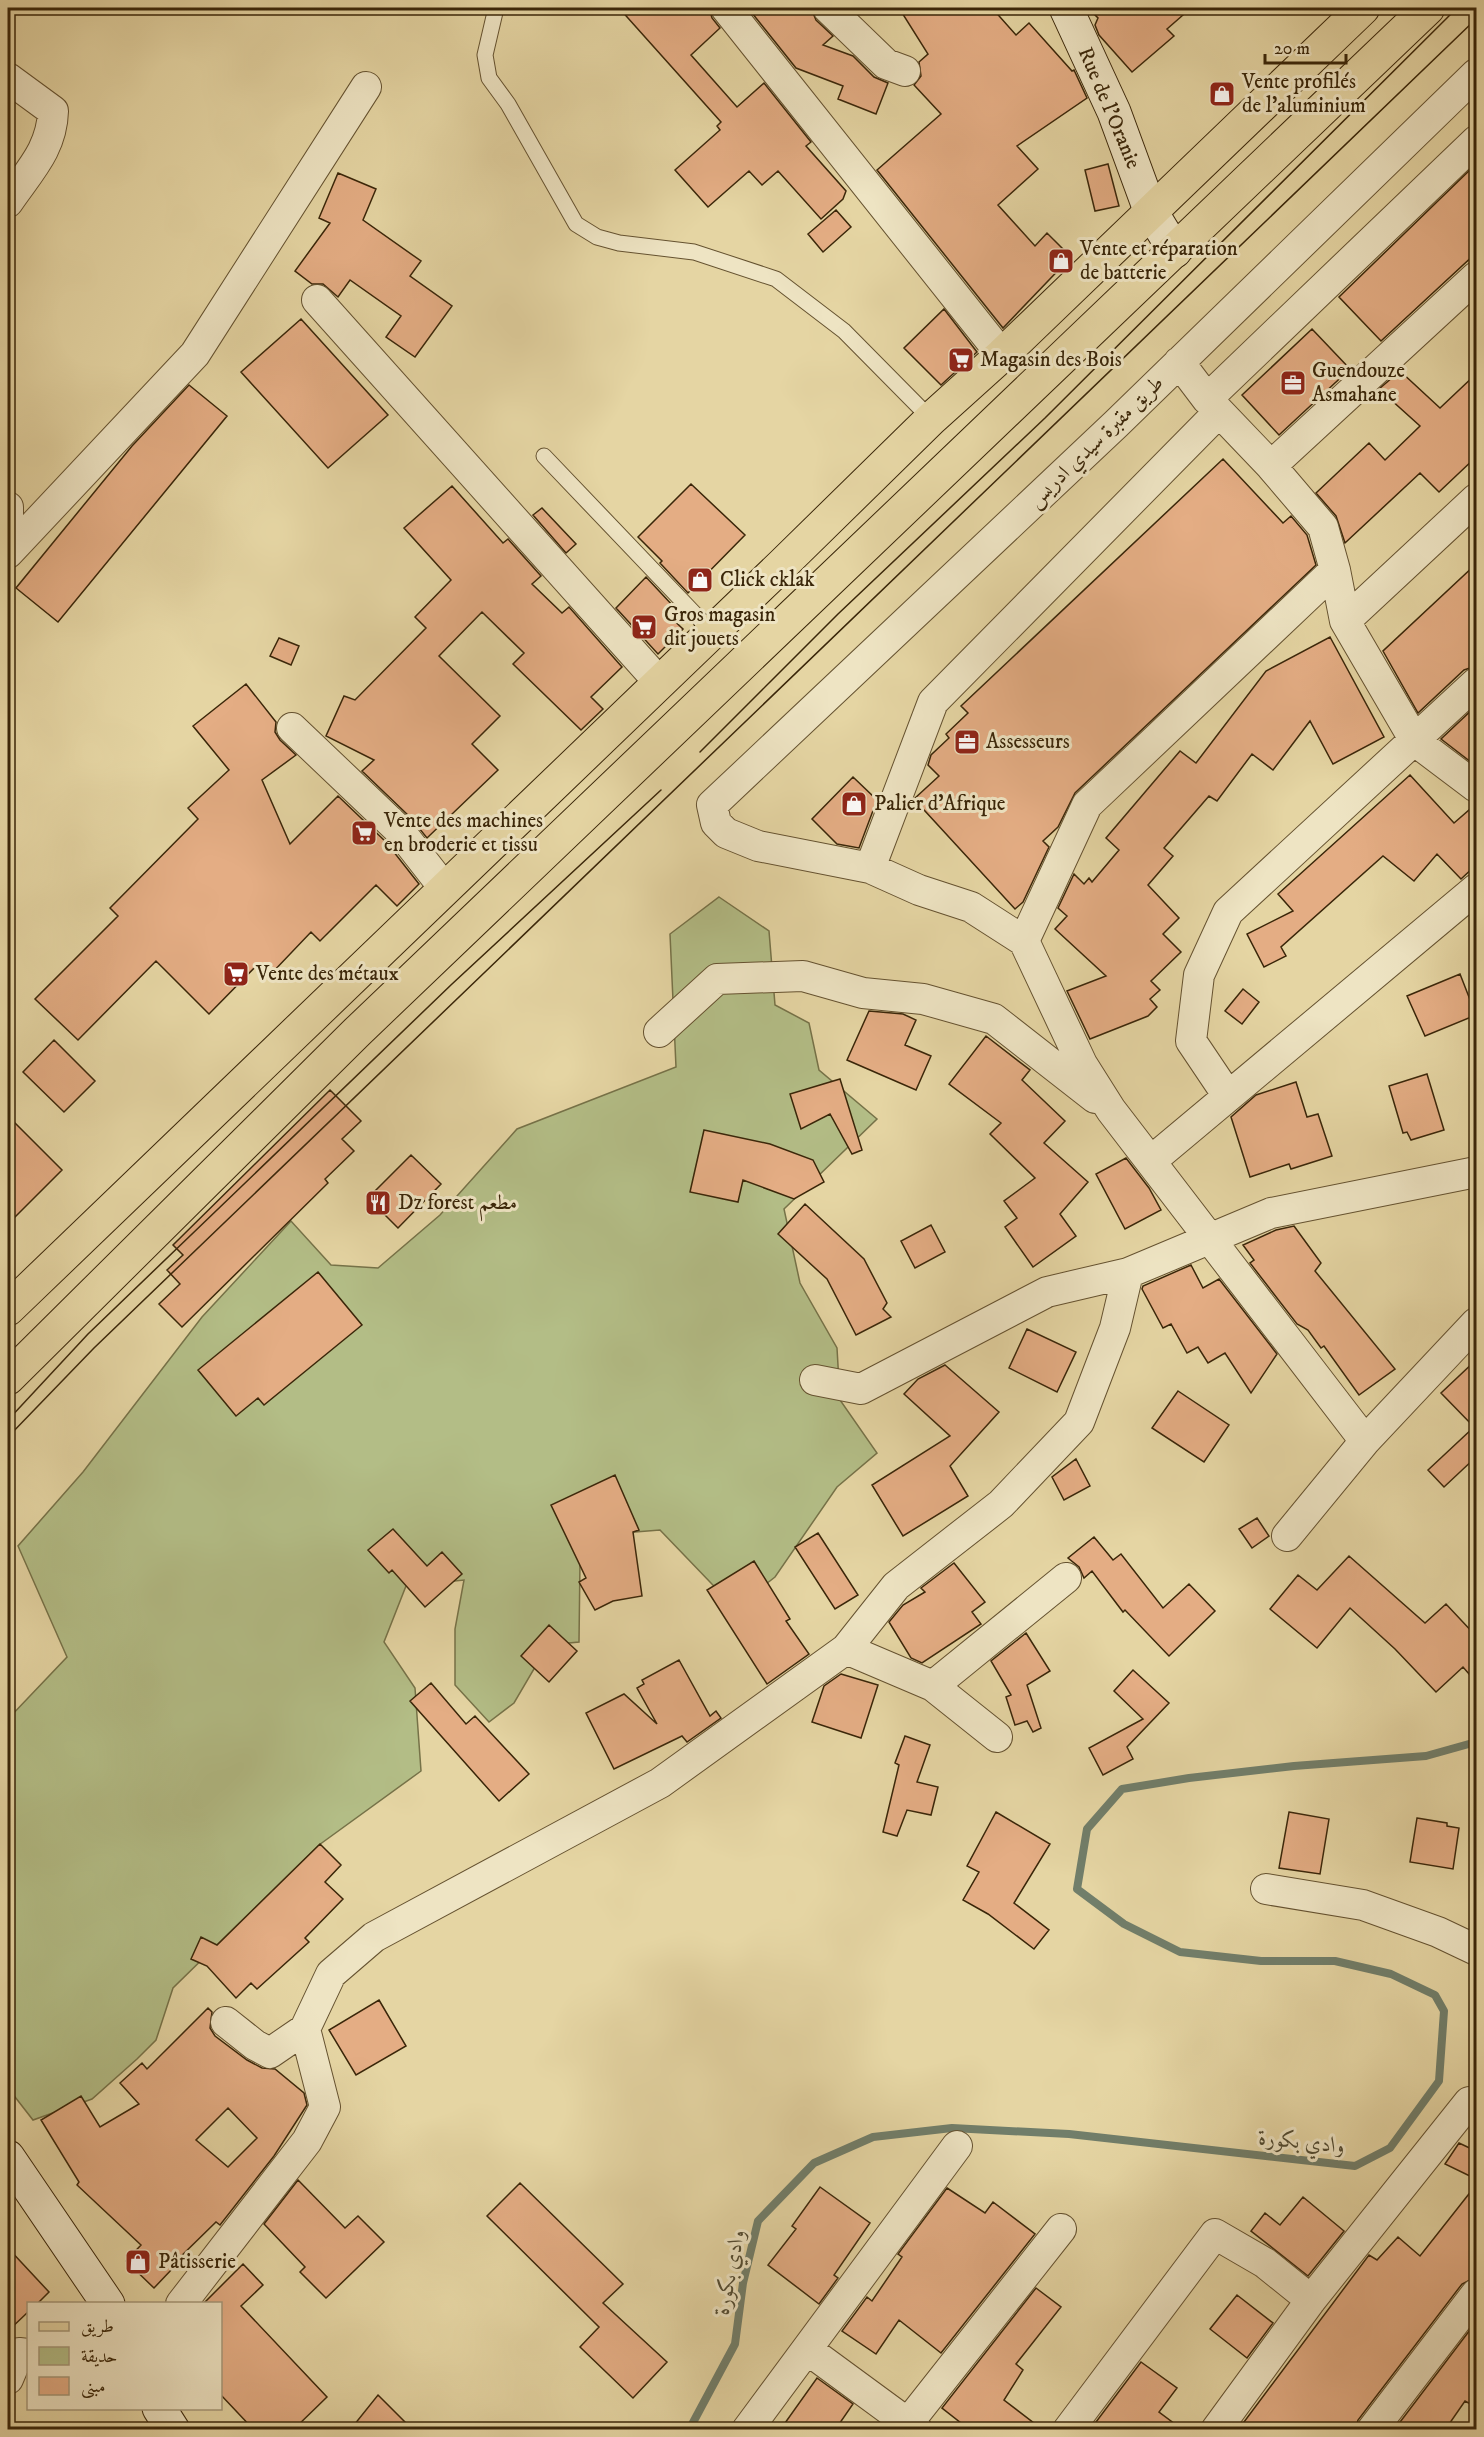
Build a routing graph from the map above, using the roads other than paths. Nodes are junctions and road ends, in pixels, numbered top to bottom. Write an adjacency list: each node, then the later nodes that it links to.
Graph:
1 (496, 8): 20 (lane)
2 (726, 8): 17 (street)
3 (828, 8): 7 (street)
4 (1066, 8): 13 (main road, Rue de l'Oranie)
5 (1363, 8): 13 (main road)
6 (1428, 8): 14 (main road)
7 (904, 71)
8 (1476, 74): 18 (street, طريق مقبرة سيدي ادريس)
9 (8, 78): 12 (street)
10 (366, 87): 26 (street)
11 (1476, 141): 19 (street)
12 (8, 202)
13 (1150, 210): 14 (main road, Rue de l'Oranie); 17 (main road)
14 (1175, 251): 48 (main road)
15 (1476, 277): 22 (street)
16 (317, 300): 30 (street)
17 (1002, 355): 20 (main road)
18 (1179, 362): 19 (street); 35 (street, طريق مقبرة سيدي ادريس)
19 (1213, 406): 22 (street); 35 (street)
20 (931, 419): 29 (main road)
21 (544, 456): 29 (lane)
22 (1271, 466): 27 (street)
23 (1476, 499): 28 (street)
24 (8, 507): 25 (street)
25 (8, 515)
26 (8, 553)
27 (1335, 570): 28 (street); 38 (street)
28 (1345, 621): 33 (street)
29 (712, 632): 30 (main road)
30 (660, 683): 36 (main road)
31 (1476, 683): 33 (street)
32 (292, 728): 36 (street)
33 (1415, 741): 34 (street); 40 (street)
34 (1476, 787)
35 (870, 868): 38 (street)
36 (445, 889): 46 (main road)
37 (1476, 889): 40 (street)
38 (1024, 941): 41 (street)
39 (659, 1032): 41 (street)
40 (1228, 1096): 42 (street)
41 (1111, 1110): 42 (street)
42 (1151, 1161): 44 (street)
43 (1476, 1172): 44 (street)
44 (1209, 1237): 45 (street); 50 (street)
45 (1128, 1273): 49 (street); 53 (street)
46 (8, 1309)
47 (1476, 1323): 50 (street)
48 (8, 1378)
49 (815, 1380)
50 (1365, 1441): 51 (street)
51 (1287, 1536)
52 (1066, 1578): 54 (street)
53 (846, 1649): 54 (street); 59 (street)
54 (933, 1686): 55 (street)
55 (997, 1737)
56 (1266, 1889): 57 (street)
57 (1476, 1950)
58 (225, 2022): 59 (street)
59 (305, 2029): 69 (street)
60 (1476, 2107): 66 (street)
61 (957, 2146): 70 (street)
62 (8, 2157): 68 (main road)
63 (8, 2188): 67 (main road)
64 (1061, 2229): 75 (street)
65 (1476, 2294): 81 (street)
66 (1311, 2300): 79 (street); 80 (street)
67 (87, 2302)
68 (107, 2302)
69 (183, 2302)
70 (808, 2350): 75 (street); 78 (street)
71 (27, 2354): 72 (street)
72 (8, 2379)
73 (160, 2410): 76 (main road)
74 (179, 2410): 77 (main road)
75 (912, 2426)
76 (173, 2430)
77 (192, 2430)
78 (747, 2430)
79 (1068, 2430)
80 (1216, 2430)
81 (1372, 2430)

